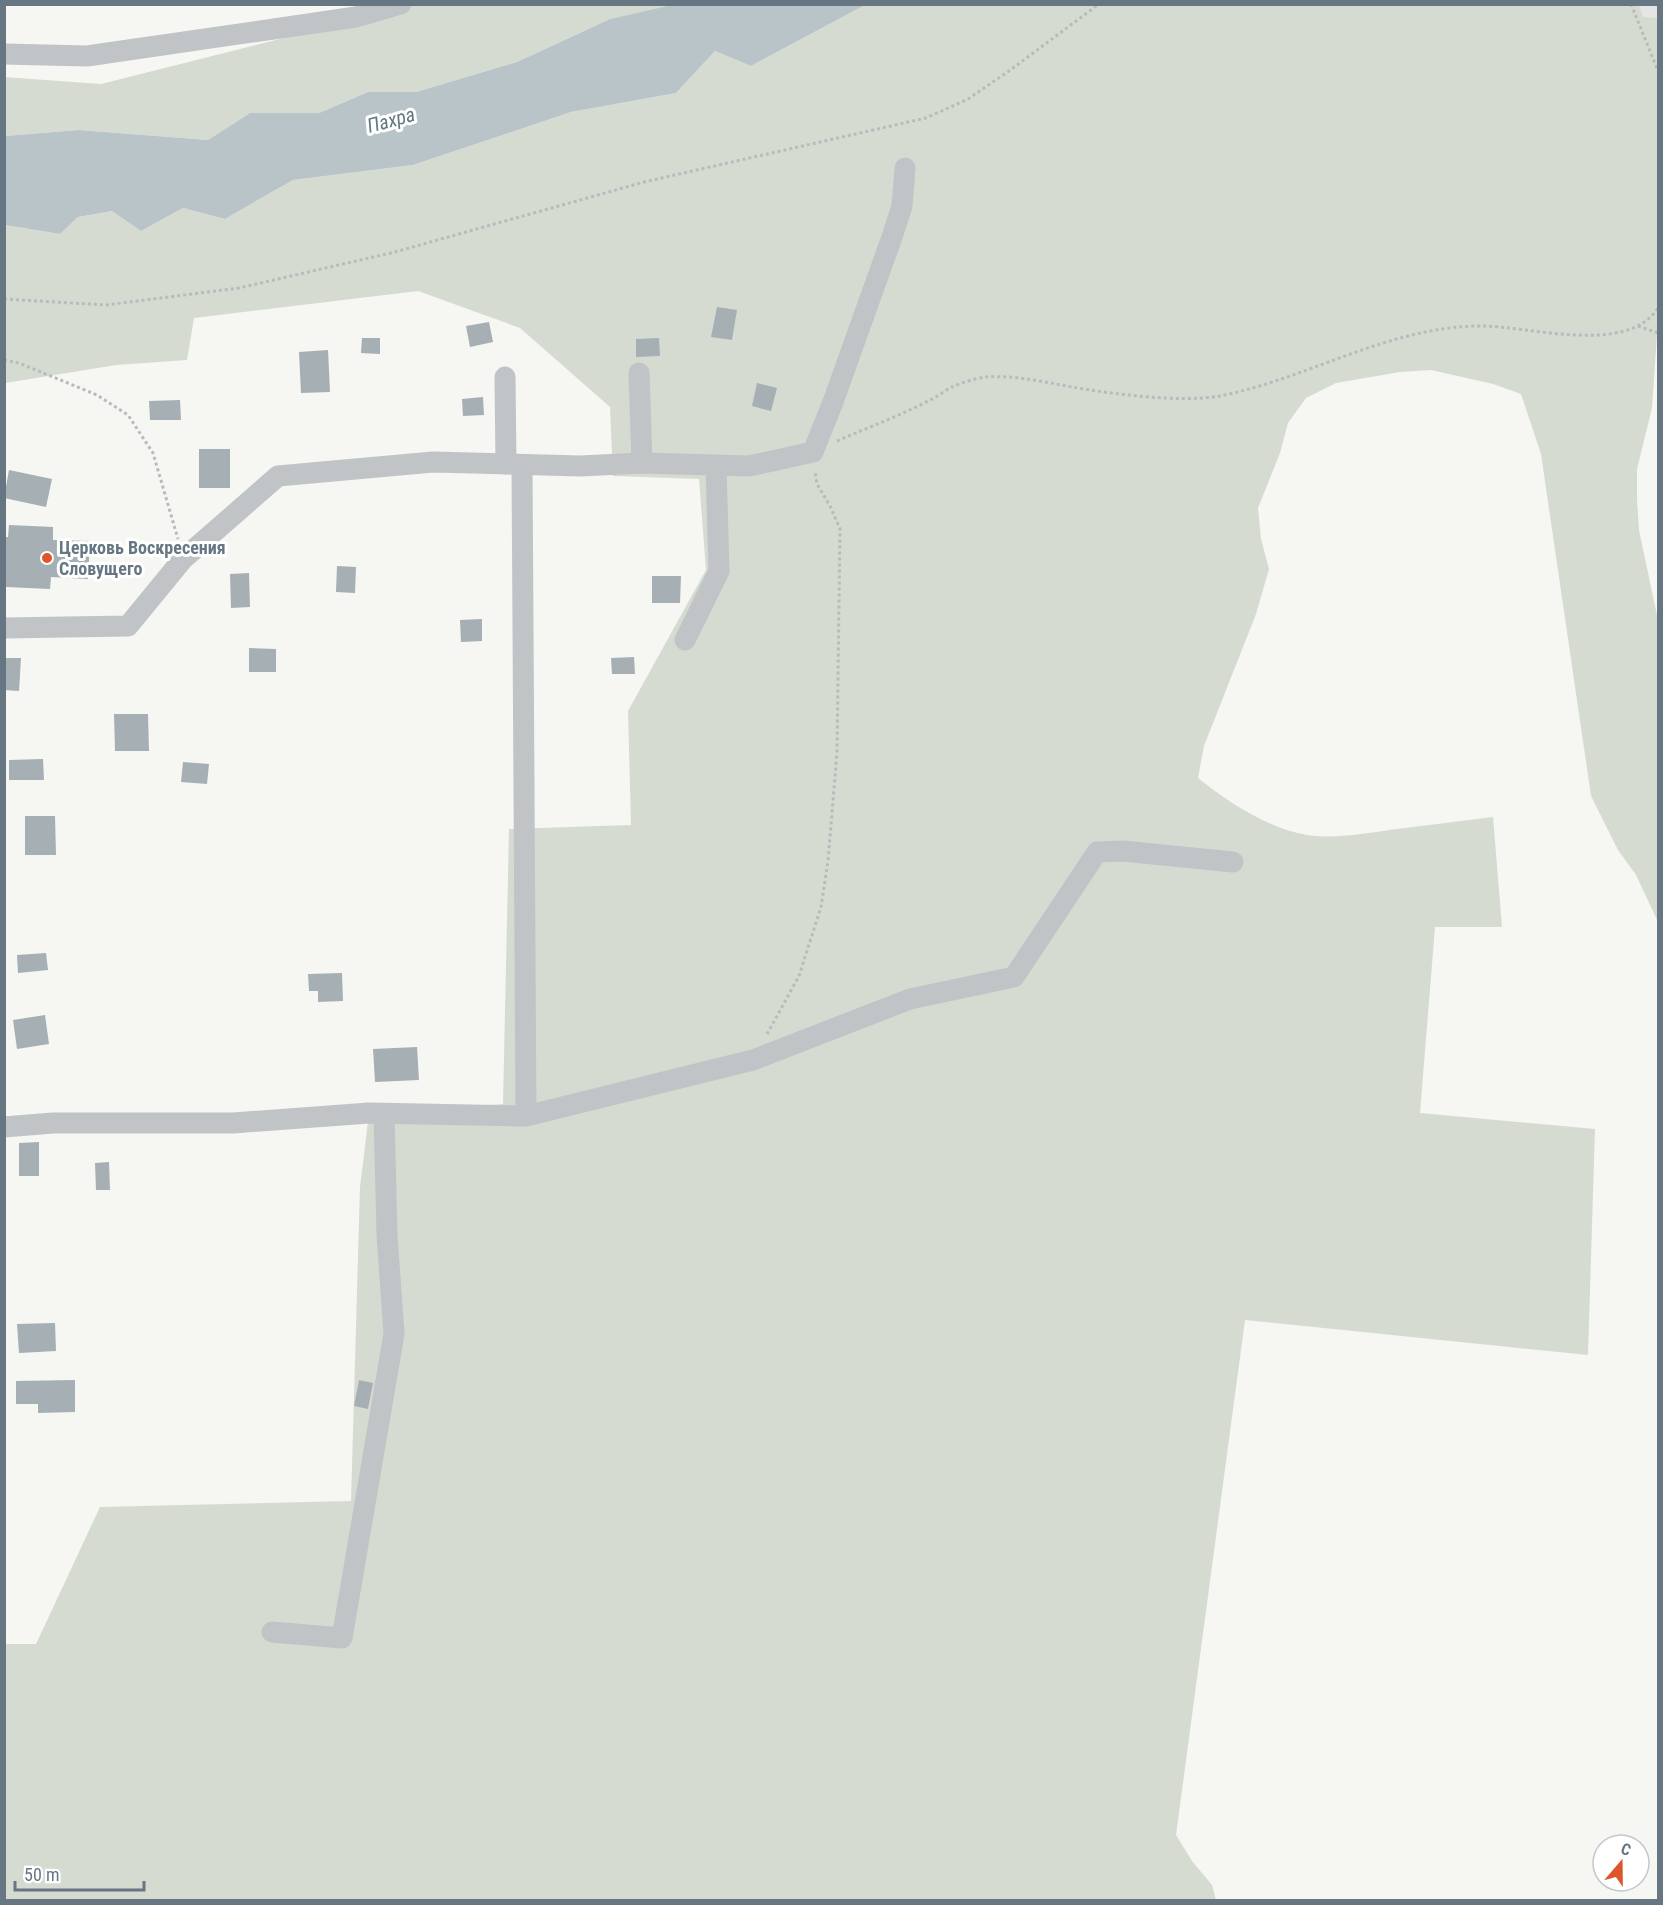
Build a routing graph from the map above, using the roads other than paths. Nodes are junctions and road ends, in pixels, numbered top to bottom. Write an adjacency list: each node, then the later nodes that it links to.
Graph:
1 (401, 4): 2 (street)
2 (4, 54)
3 (905, 168): 8 (street)
4 (639, 373): 6 (street)
5 (505, 377): 7 (street)
6 (642, 463): 7 (street); 8 (street)
7 (514, 464): 9 (street); 13 (street)
8 (716, 465): 10 (street)
9 (4, 628)
10 (685, 640)
11 (1233, 862): 13 (street)
12 (384, 1114): 13 (street); 14 (street); 15 (street)
13 (526, 1116)
14 (4, 1127)
15 (272, 1632)

